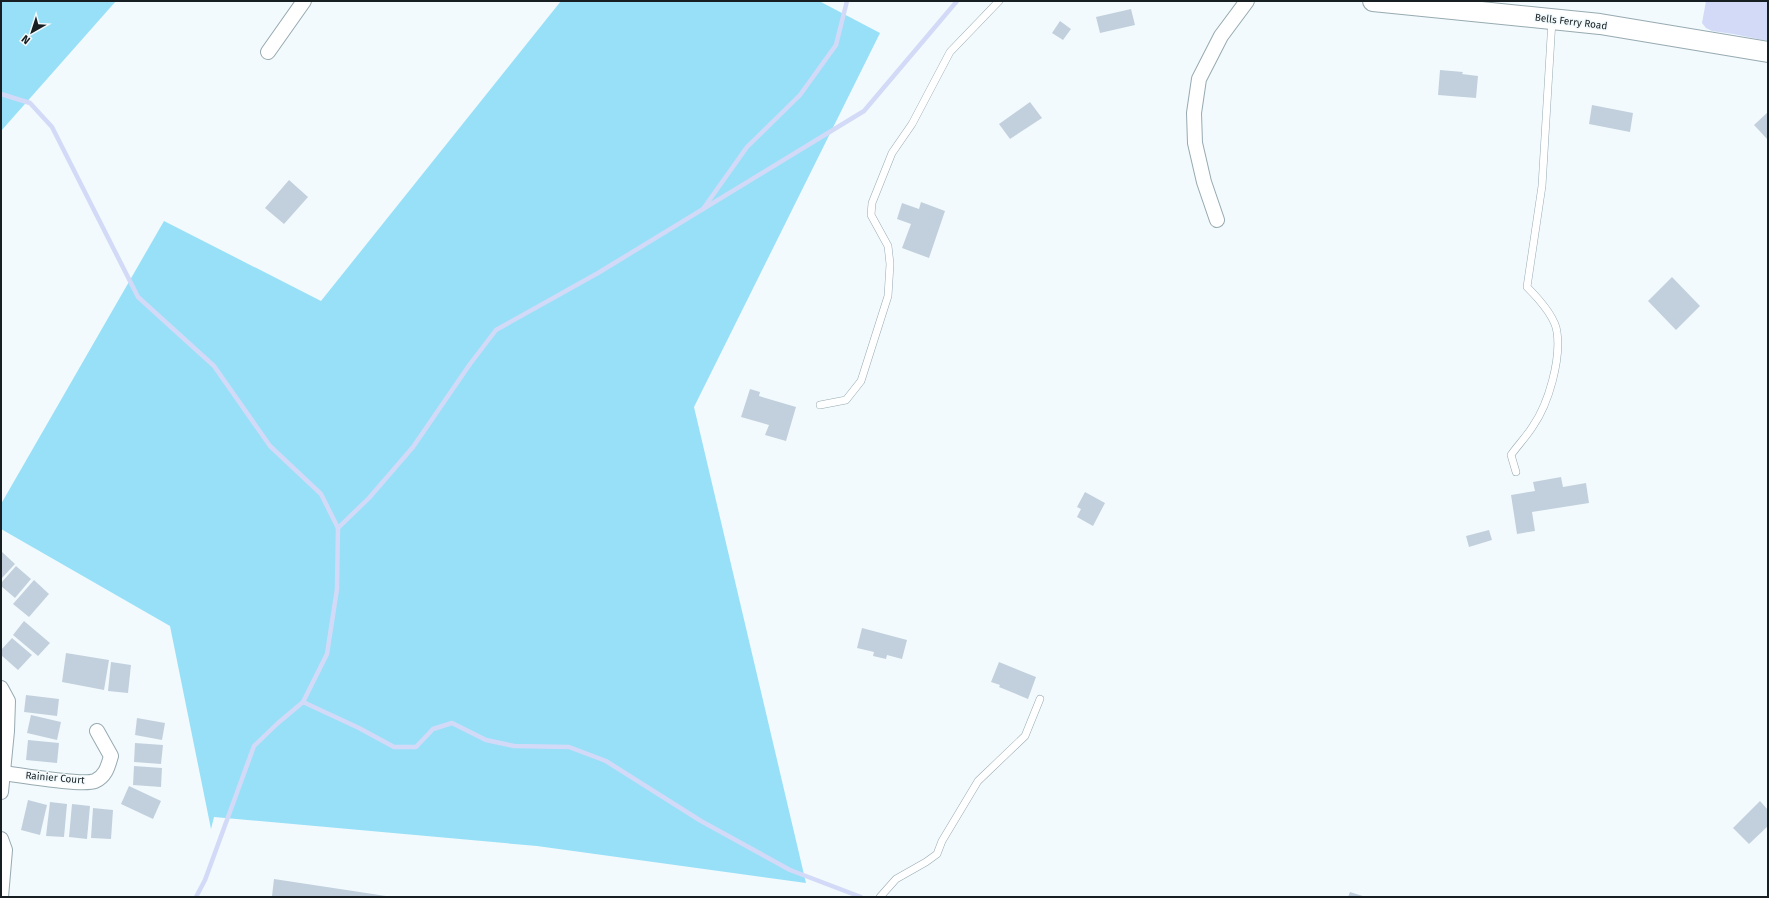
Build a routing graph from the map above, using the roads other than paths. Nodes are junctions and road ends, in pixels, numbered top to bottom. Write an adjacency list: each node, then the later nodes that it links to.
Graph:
1 (304, 1): 6 (street)
2 (998, 1): 9 (lane)
3 (1247, 1): 8 (street)
4 (1373, 1): 5 (main road, Bells Ferry Road)
5 (1552, 19): 7 (main road, Bells Ferry Road); 10 (lane)
6 (268, 52)
7 (1768, 52)
8 (1217, 220)
9 (820, 405)
10 (1516, 472)
11 (1, 688): 14 (street)
12 (1040, 699): 18 (lane)
13 (96, 731): 14 (street, Rainier Court)
14 (3, 773): 15 (street)
15 (1, 792)
16 (1, 839): 17 (street)
17 (1, 897)
18 (880, 897)

